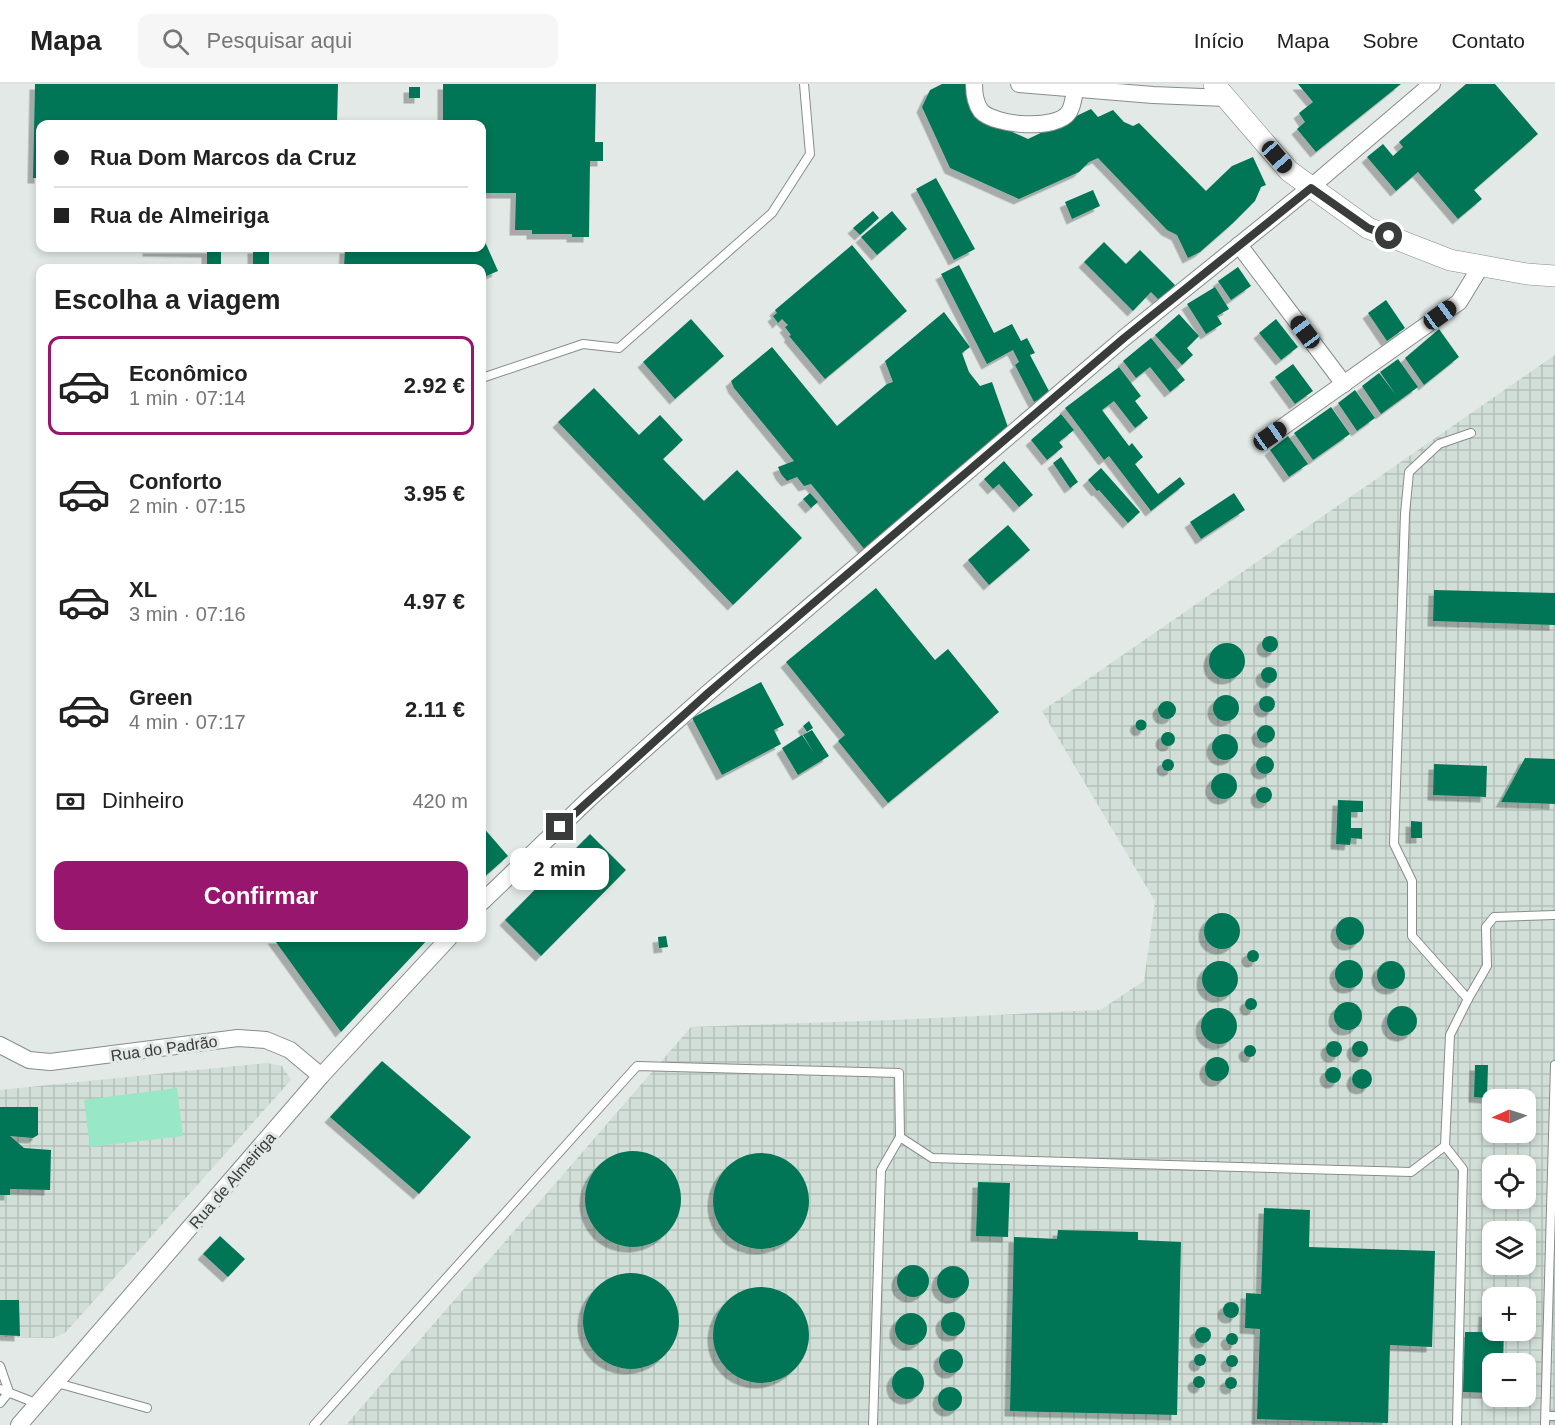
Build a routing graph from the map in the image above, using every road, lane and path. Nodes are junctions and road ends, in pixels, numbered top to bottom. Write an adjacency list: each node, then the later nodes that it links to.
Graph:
1 (804, 84): 11 (lane)
2 (974, 84): 5 (street)
3 (1018, 84): 5 (street)
4 (1432, 84): 7 (street)
5 (1075, 89): 6 (street)
6 (1220, 91): 7 (street)
7 (1311, 188): 8 (street); 9 (street)
8 (1239, 245): 12 (street); 15 (street)
9 (1481, 266): 10 (street); 12 (street)
10 (1555, 276)
11 (486, 377)
12 (1344, 384): 14 (street)
13 (1471, 433): 18 (lane)
14 (1270, 436)
15 (486, 898)
16 (1555, 915): 18 (lane)
17 (445, 942): 21 (street, Rua de Almeiriga)
18 (1468, 999): 23 (lane)
19 (0, 1045): 21 (street, Rua do Padrão)
20 (1555, 1065): 31 (lane)
21 (321, 1076): 25 (street, Rua de Almeiriga)
22 (900, 1137): 23 (lane); 32 (lane); 34 (lane)
23 (1445, 1146): 35 (lane)
24 (0, 1366): 27 (lane)
25 (57, 1383): 29 (street, Rua de Almeiriga); 30 (lane)
26 (0, 1389): 27 (lane)
27 (9, 1392): 28 (lane); 29 (lane)
28 (0, 1403)
29 (39, 1404): 33 (street, Rua de Almeiriga)
30 (147, 1408)
31 (1549, 1419)
32 (318, 1423)
33 (19, 1425)
34 (873, 1425)
35 (1457, 1425)

